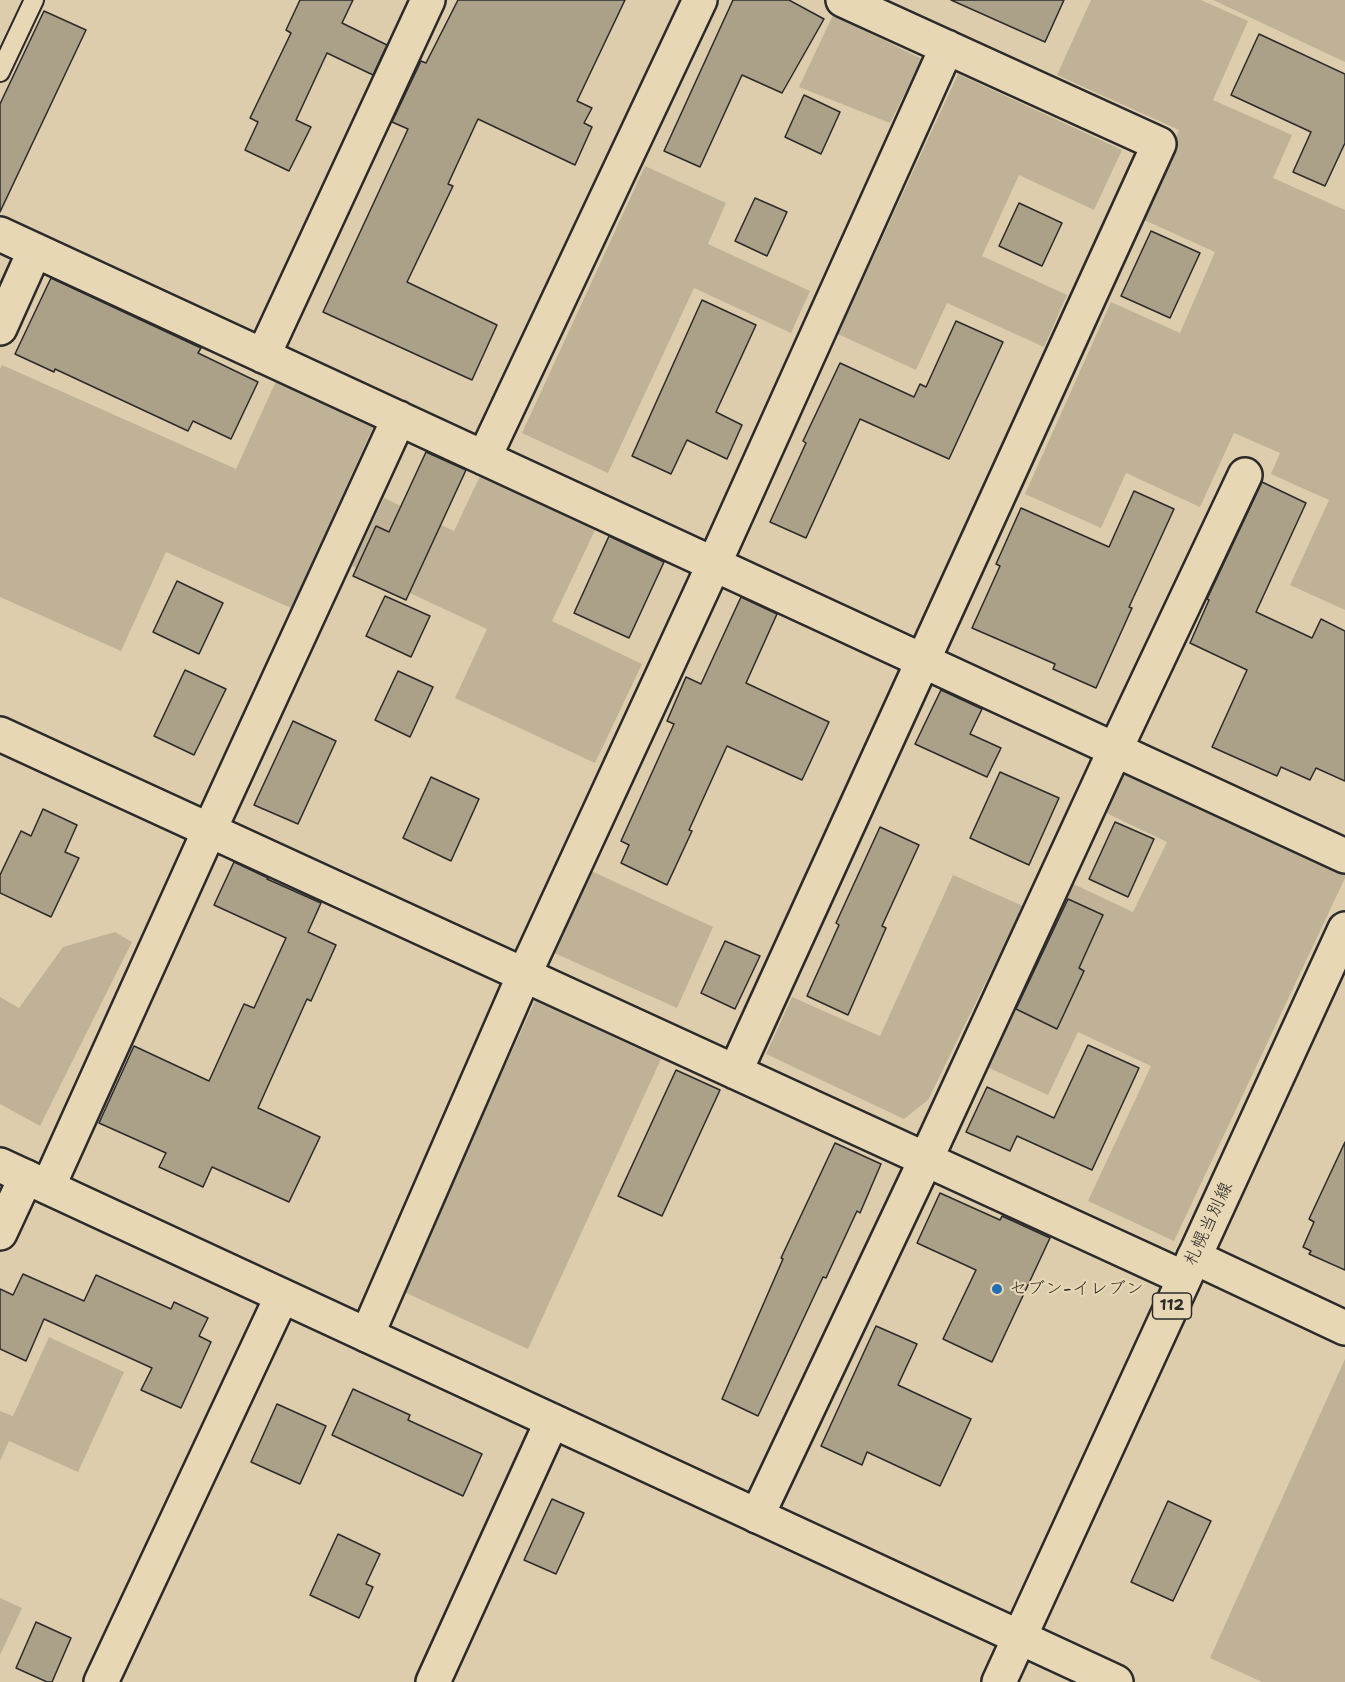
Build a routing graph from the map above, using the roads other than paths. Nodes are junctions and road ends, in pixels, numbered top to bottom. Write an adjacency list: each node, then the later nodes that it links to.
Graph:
1 (34, 0): 6 (lane)
2 (428, 0): 10 (street)
3 (700, 0): 12 (street)
4 (843, 0): 5 (street)
5 (947, 47): 14 (street); 15 (street)
6 (0, 72)
7 (0, 234): 8 (street)
8 (35, 250): 9 (street); 10 (street)
9 (0, 328)
10 (263, 356): 11 (street)
11 (399, 418): 12 (street); 18 (street)
12 (484, 458): 14 (street)
13 (1245, 475): 17 (street)
14 (714, 564): 15 (street); 21 (street)
15 (924, 661): 17 (street); 22 (street)
16 (0, 734): 18 (street)
17 (1115, 750): 19 (street); 23 (street)
18 (209, 831): 21 (street); 24 (street)
19 (1345, 856)
20 (1345, 929): 26 (street, 札幌当別線 / 112)
21 (524, 975): 22 (street); 29 (street)
22 (735, 1072): 23 (street)
23 (926, 1159): 26 (street); 31 (street)
24 (25, 1176): 25 (street); 27 (street)
25 (0, 1233)
26 (1189, 1268): 28 (street); 32 (street, 札幌当別線 / 112)
27 (282, 1296): 29 (street); 33 (street)
28 (1345, 1328)
29 (367, 1335): 30 (street)
30 (552, 1421): 31 (street); 34 (street)
31 (757, 1516): 32 (street)
32 (1019, 1637): 35 (street, 札幌当別線 / 112); 36 (street)
33 (102, 1682)
34 (433, 1682)
35 (999, 1682)
36 (1116, 1682)

